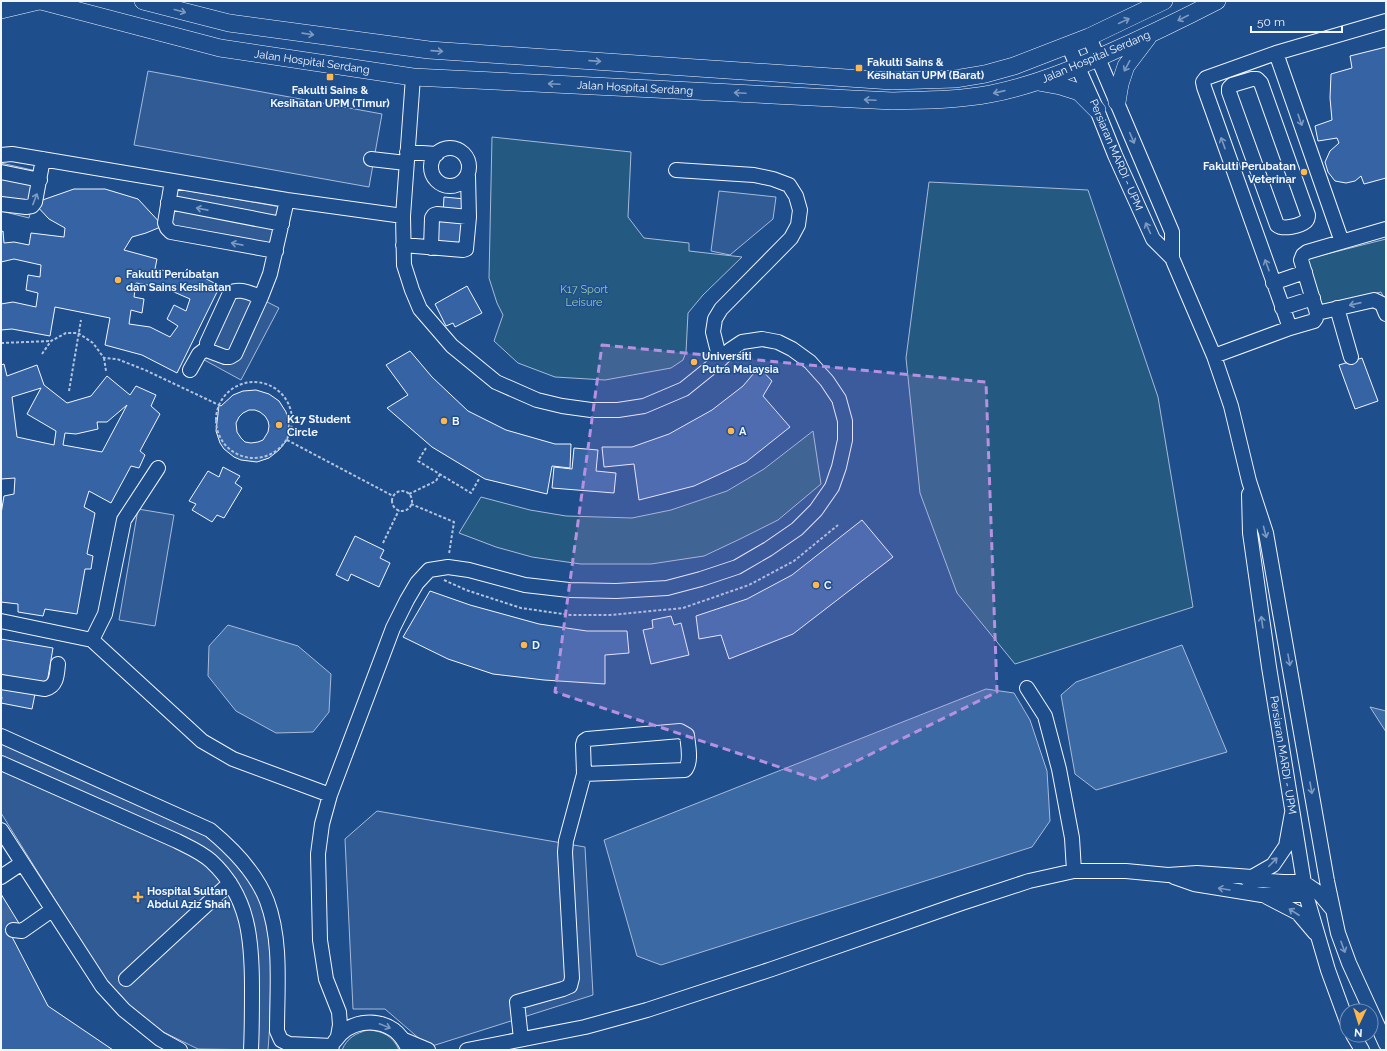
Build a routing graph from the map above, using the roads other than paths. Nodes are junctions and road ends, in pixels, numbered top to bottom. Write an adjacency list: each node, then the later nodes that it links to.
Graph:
1 (40, 1): 5 (main road); 13 (main road, Jalan Hospital Serdang)
2 (143, 1): 9 (main road, Jalan Hospital Serdang, one-way to 9)
3 (1164, 1): 8 (main road, Jalan Hospital Serdang, one-way to 3)
4 (1218, 1): 7 (main road, Jalan Hospital Serdang, one-way to 7)
5 (1, 10)
6 (1386, 21): 10 (street)
7 (1149, 36): 11 (main road, Jalan Hospital Serdang); 16 (main road, one-way to 16)
8 (1089, 37): 9 (main road, Jalan Hospital Serdang); 11 (street, Persiaran MARDI - UPM)
9 (1068, 45): 12 (street, Persiaran MARDI - UPM)
10 (1276, 54): 15 (street); 44 (street, one-way to 10)
11 (1098, 58): 12 (main road, Jalan Hospital Serdang); 16 (street, Persiaran MARDI - UPM)
12 (1079, 67): 14 (main road, Jalan Hospital Serdang); 18 (street, Persiaran MARDI - UPM)
13 (412, 77): 14 (main road, Jalan Hospital Serdang, one-way to 13); 21 (street)
14 (1037, 82): 18 (main road)
15 (1291, 97): 17 (street); 29 (street, one-way to 29)
16 (1117, 102): 42 (street, Persiaran MARDI - UPM, one-way to 42)
17 (1268, 103): 30 (street); 30 (street)
18 (1097, 110): 42 (street, Persiaran MARDI - UPM, one-way to 18)
19 (437, 154): 21 (street); 26 (street); 26 (street)
20 (1, 155): 22 (street)
21 (406, 158): 23 (street); 34 (street)
22 (43, 159): 27 (street); 28 (street)
23 (371, 159)
24 (676, 170): 55 (street)
25 (1, 172): 27 (street)
26 (468, 176): 35 (street)
27 (40, 180): 33 (street, one-way to 27)
28 (172, 181): 31 (street); 32 (street)
29 (1322, 185): 30 (street); 38 (street)
30 (1300, 192)
31 (287, 200): 34 (street); 36 (street)
32 (168, 202): 36 (street, one-way to 32); 41 (street, one-way to 32)
33 (1, 204)
34 (403, 216): 39 (street)
35 (469, 217): 40 (street); 40 (street)
36 (282, 224): 41 (street)
37 (1386, 229): 38 (street)
38 (1342, 242): 43 (street)
39 (403, 245): 40 (street); 55 (street)
40 (431, 248)
41 (276, 251): 45 (street)
42 (1172, 258): 53 (street, Persiaran MARDI - UPM)
43 (1305, 272): 44 (street); 46 (street)
44 (1273, 283): 47 (street)
45 (261, 298): 52 (street); 52 (street)
46 (1312, 298): 47 (street); 49 (street)
47 (1282, 308): 51 (street)
48 (1337, 308): 49 (street); 50 (street, one-way to 48); 54 (street)
49 (1317, 313): 51 (street)
50 (1386, 314)
51 (1290, 328): 53 (street)
52 (207, 348): 56 (street)
53 (1214, 356): 58 (street, Persiaran MARDI - UPM)
54 (1351, 356)
55 (720, 360): 67 (street)
56 (190, 370)
57 (158, 468): 60 (street)
58 (1249, 481): 68 (street, Persiaran MARDI - UPM, one-way to 58); 70 (street, Persiaran MARDI - UPM, one-way to 70)
59 (1, 621): 60 (street)
60 (92, 640): 67 (street)
61 (58, 664): 62 (street)
62 (1, 682)
63 (1026, 688): 72 (street)
64 (1, 736): 90 (street)
65 (1, 763): 76 (street)
66 (584, 774): 66 (street); 89 (street)
67 (330, 795): 86 (street)
68 (1292, 813): 73 (street, one-way to 68); 77 (street, Persiaran MARDI - UPM)
69 (1, 830): 71 (street)
70 (1324, 863): 77 (street); 80 (street, Persiaran MARDI - UPM)
71 (22, 864): 75 (street); 79 (street)
72 (1074, 871): 74 (street); 89 (street)
73 (1197, 873): 74 (street); 77 (street)
74 (1168, 875): 78 (street, one-way to 74)
75 (1, 877)
76 (230, 883): 83 (street); 95 (street)
77 (1307, 888): 78 (street); 80 (street); 82 (street, Persiaran MARDI - UPM)
78 (1262, 895): 82 (street, one-way to 78)
79 (52, 910): 81 (street); 92 (street)
80 (1333, 910): 85 (street, Persiaran MARDI - UPM, one-way to 85)
81 (13, 930)
82 (1319, 938): 84 (street, Persiaran MARDI - UPM)
83 (126, 979)
84 (1340, 1003)
85 (1367, 1003)
86 (339, 1012): 87 (street); 90 (street)
87 (358, 1023): 90 (street); 93 (street, one-way to 93)
88 (1379, 1029): 91 (street, Persiaran MARDI - UPM)
89 (521, 1039): 97 (street)
90 (334, 1044)
91 (1386, 1044)
92 (158, 1045): 94 (street)
93 (406, 1045): 96 (street)
94 (176, 1049)
95 (251, 1050)
96 (428, 1050)
97 (467, 1050)

